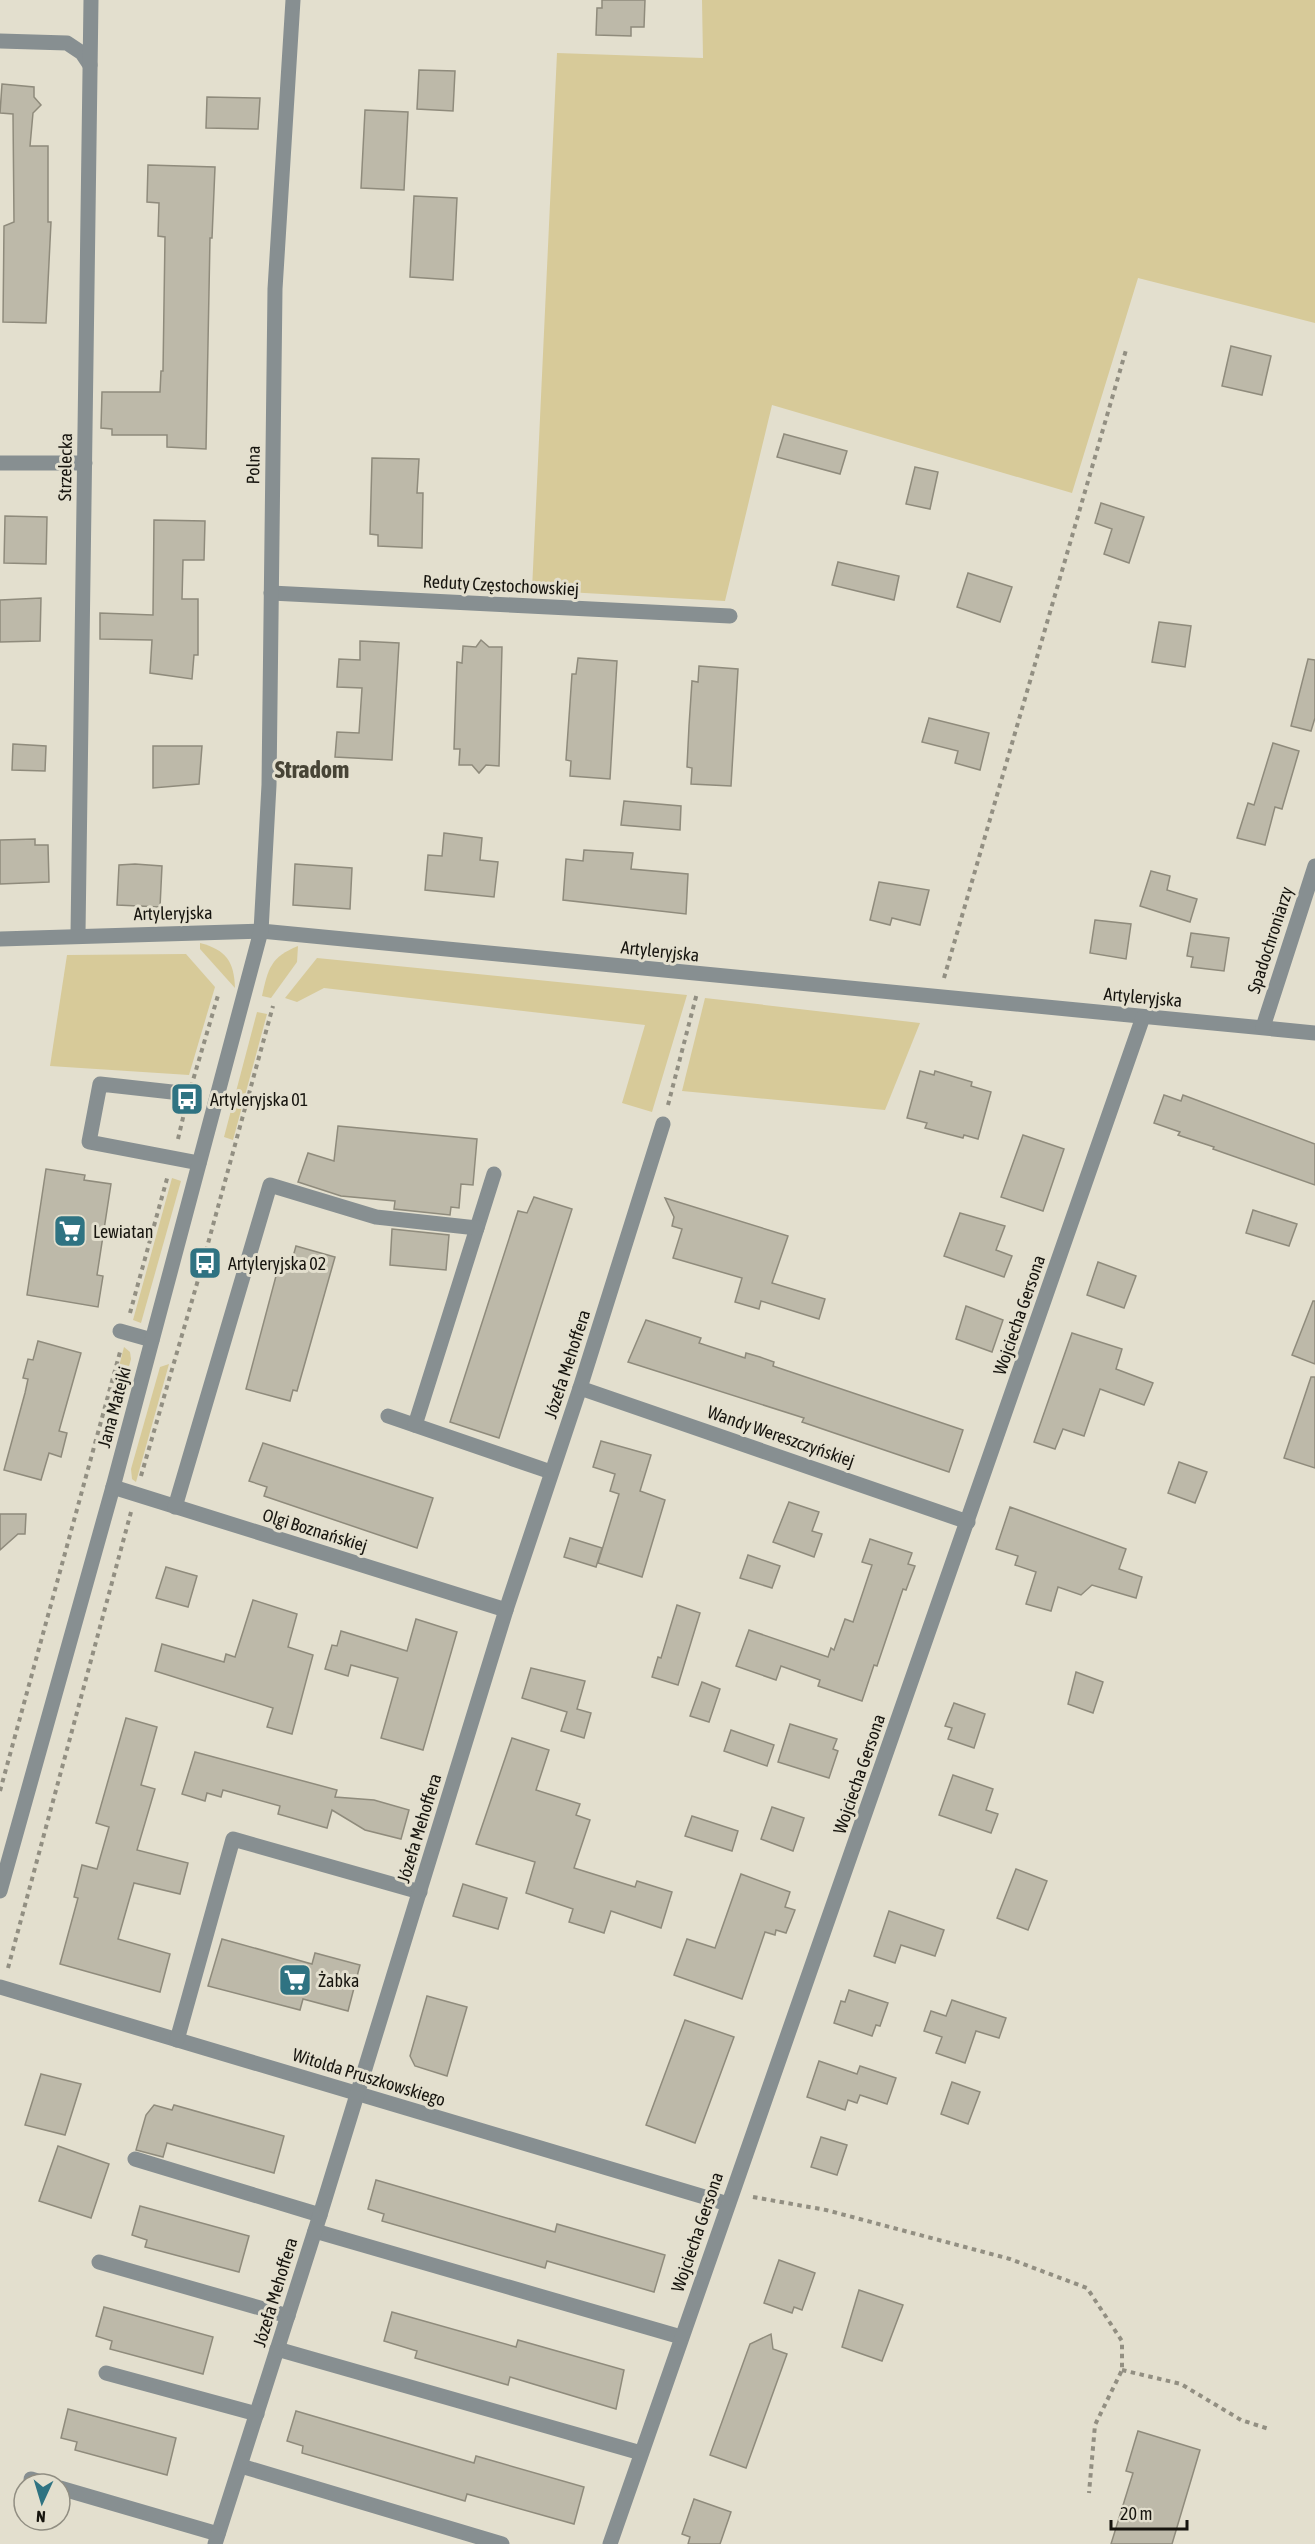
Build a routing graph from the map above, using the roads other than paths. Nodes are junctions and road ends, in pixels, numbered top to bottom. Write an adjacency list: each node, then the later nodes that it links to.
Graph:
1 (91, 0): 4 (street, Strzelecka)
2 (293, 0): 7 (street, Polna)
3 (0, 41): 4 (street)
4 (90, 65): 6 (street, Strzelecka)
5 (0, 463): 6 (street)
6 (85, 463): 11 (street, Strzelecka)
7 (271, 593): 8 (street, Reduty Częstochowskiej); 10 (street, Polna)
8 (730, 616)
9 (1315, 866): 14 (street, Spadochroniarzy)
10 (261, 931): 11 (street, Artyleryjska); 13 (street, Artyleryjska); 18 (street, Jana Matejki)
11 (78, 934): 12 (street, Artyleryjska)
12 (0, 939)
13 (1143, 1017): 14 (street, Artyleryjska); 29 (street, Wojciecha Gersona)
14 (1263, 1027): 15 (street, Artyleryjska)
15 (1315, 1032)
16 (172, 1092): 18 (street)
17 (663, 1124): 23 (street, Józefa Mehoffera)
18 (199, 1163): 22 (street, Jana Matejki)
19 (494, 1174): 20 (street)
20 (477, 1228): 25 (street); 28 (street)
21 (123, 1332): 22 (street)
22 (152, 1340): 27 (street, Jana Matejki)
23 (580, 1388): 26 (street, Józefa Mehoffera); 29 (street, Wandy Wereszczyńskiej)
24 (388, 1416): 25 (street)
25 (415, 1425): 26 (street)
26 (551, 1472): 30 (street, Józefa Mehoffera)
27 (113, 1488): 28 (street, Olgi Boznańskiej); 31 (street, Jana Matejki)
28 (175, 1507): 30 (street, Olgi Boznańskiej)
29 (968, 1522): 37 (street, Wojciecha Gersona)
30 (506, 1610): 32 (street, Józefa Mehoffera)
31 (0, 1892)
32 (420, 1892): 34 (street); 35 (street, Józefa Mehoffera)
33 (2, 1988): 34 (street, Witolda Pruszkowskiego)
34 (177, 2040): 35 (street, Witolda Pruszkowskiego)
35 (356, 2093): 37 (street, Witolda Pruszkowskiego); 38 (street, Józefa Mehoffera)
36 (135, 2159): 38 (street)
37 (730, 2199): 42 (street, Wojciecha Gersona)
38 (320, 2215): 39 (street, Józefa Mehoffera)
39 (315, 2230): 41 (street, Józefa Mehoffera); 42 (street)
40 (99, 2262): 41 (street)
41 (288, 2316): 43 (street, Józefa Mehoffera)
42 (681, 2337): 46 (street, Wojciecha Gersona)
43 (277, 2349): 45 (street, Józefa Mehoffera); 46 (street)
44 (106, 2373): 45 (street)
45 (257, 2414): 47 (street, Józefa Mehoffera)
46 (641, 2453): 51 (street, Wojciecha Gersona)
47 (241, 2466): 49 (street, Józefa Mehoffera); 50 (street)
48 (72, 2492): 49 (street)
49 (216, 2539)
50 (502, 2544)
51 (610, 2544)

